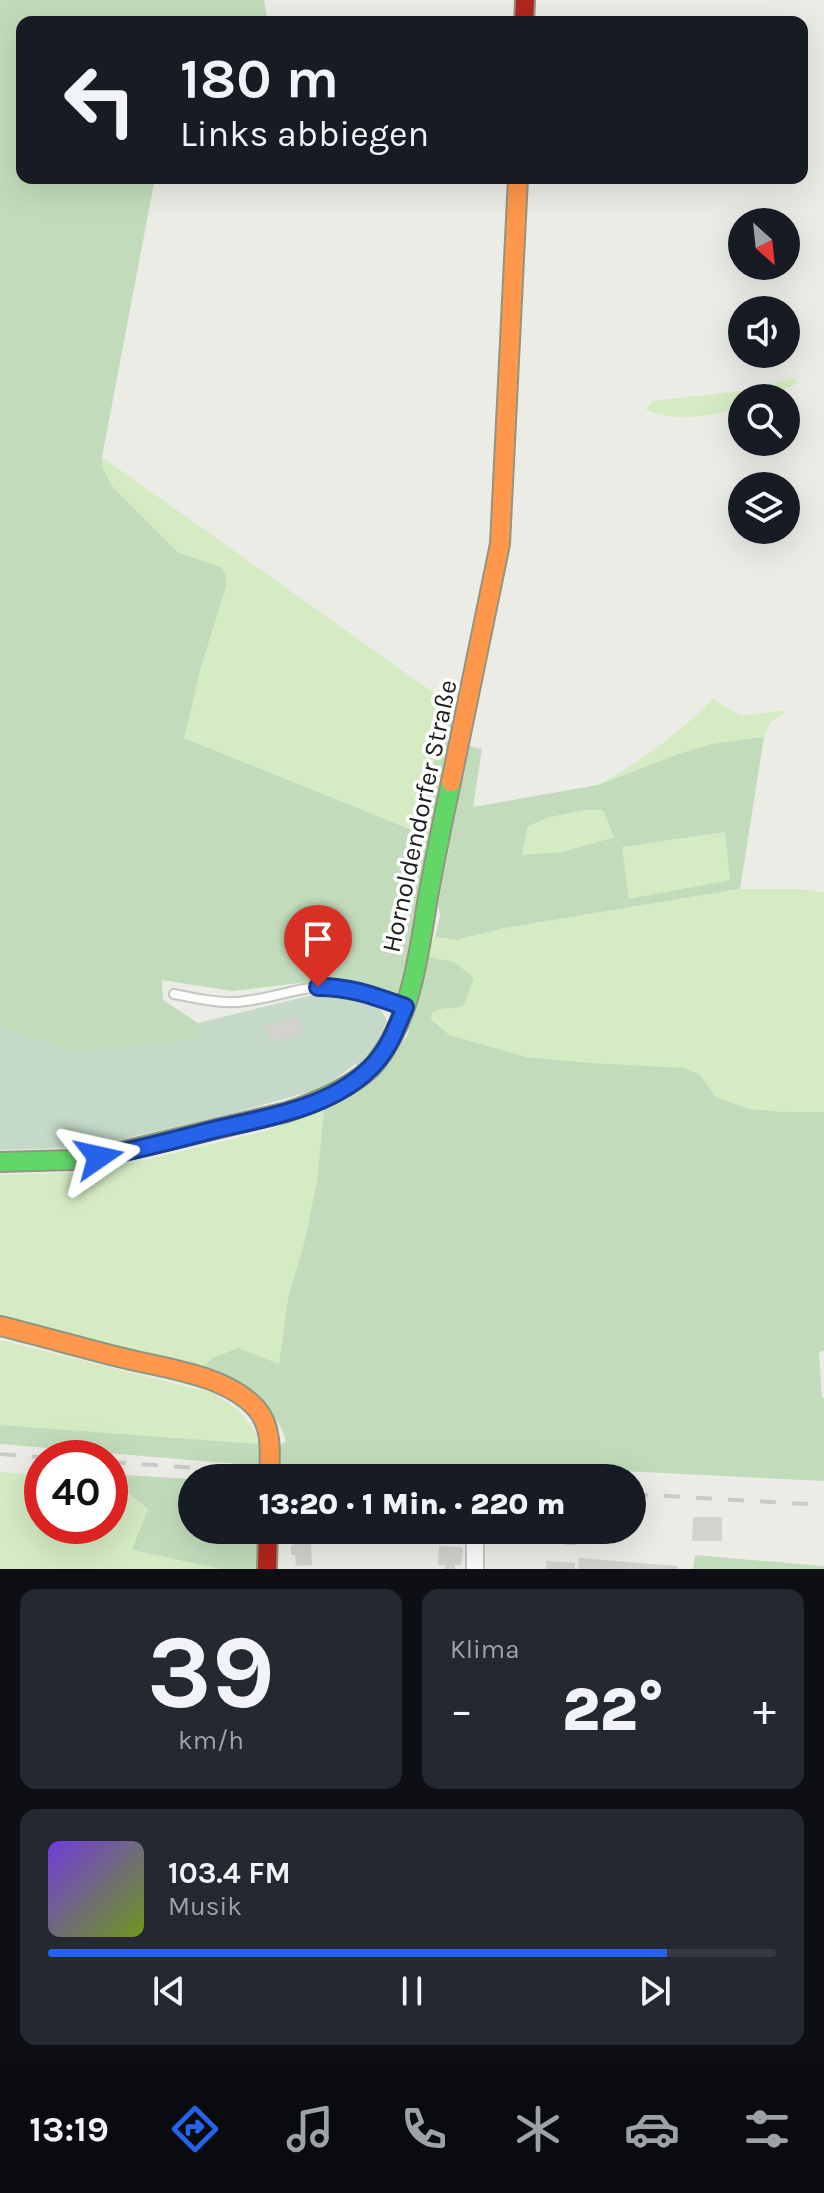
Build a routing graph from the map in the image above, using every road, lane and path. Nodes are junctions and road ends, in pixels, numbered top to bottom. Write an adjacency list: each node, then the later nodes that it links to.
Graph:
1 (518, 184): 3 (street, Hornoldendorfer Straße)
2 (174, 994): 3 (lane)
3 (405, 1007): 4 (street, Hornoldendorfer Straße)
4 (0, 1162)
5 (0, 1326): 6 (street)
6 (269, 1464)
7 (268, 1544): 9 (street)
8 (475, 1544): 10 (street)
9 (267, 1569)
10 (475, 1569)

